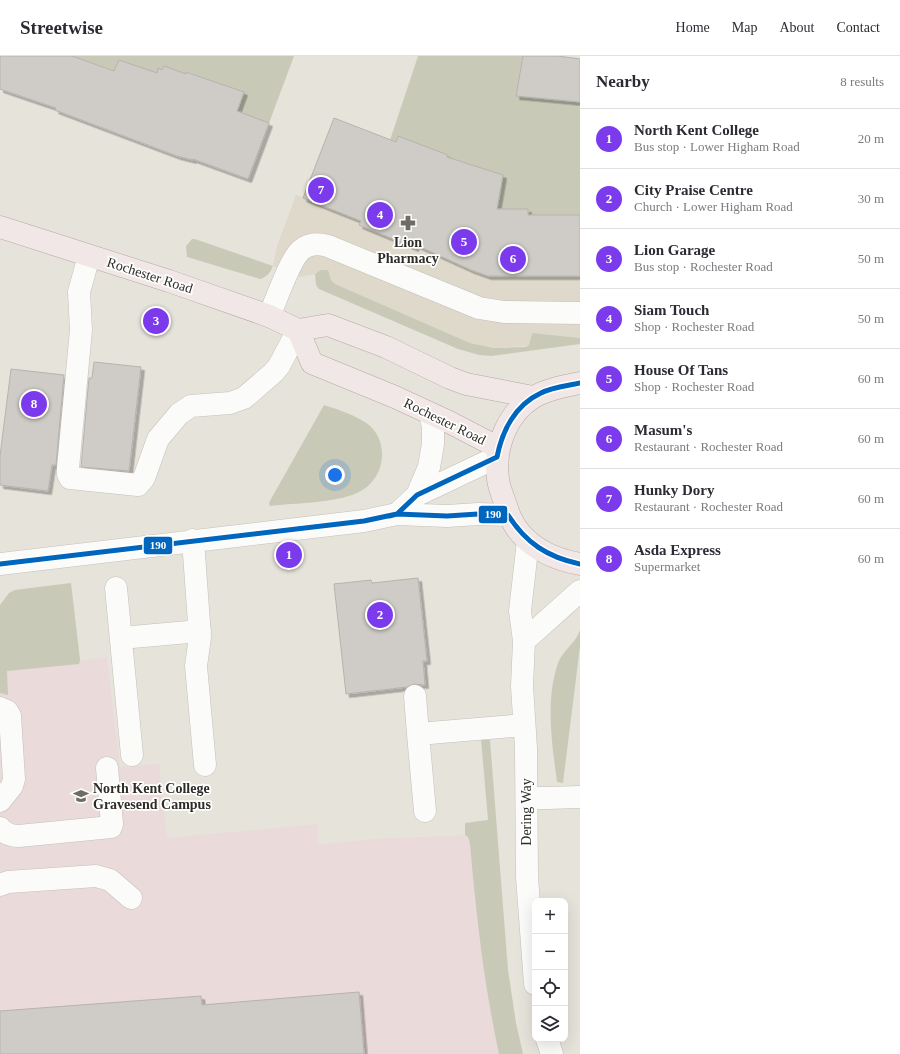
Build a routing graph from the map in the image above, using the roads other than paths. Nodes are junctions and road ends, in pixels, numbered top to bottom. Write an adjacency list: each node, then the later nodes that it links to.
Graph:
1 (0, 227): 2 (main road, Rochester Road)
2 (89, 256): 4 (main road, Rochester Road); 5 (street)
3 (580, 313): 4 (street)
4 (269, 316): 5 (main road, Rochester Road)
5 (298, 330): 7 (main road); 8 (main road, Rochester Road)
6 (580, 383): 7 (main road)
7 (533, 398): 9 (main road)
8 (430, 414): 9 (main road, Rochester Road); 10 (street)
9 (498, 452): 10 (street); 12 (main road)
10 (417, 494): 11 (street)
11 (397, 514): 12 (street); 13 (street)
12 (508, 515): 14 (main road)
13 (193, 540): 15 (street); 19 (street)
14 (528, 541): 16 (main road); 21 (street, Dering Way)
15 (0, 564)
16 (580, 564)
17 (116, 588): 20 (street)
18 (580, 591): 21 (street)
19 (200, 631): 20 (street); 27 (street)
20 (121, 638): 26 (street)
21 (524, 641): 24 (street, Dering Way)
22 (415, 696): 25 (street)
23 (0, 708): 31 (street)
24 (524, 725): 25 (street); 30 (street, Dering Way)
25 (418, 734): 32 (street)
26 (132, 755)
27 (205, 765)
28 (108, 768): 33 (street)
29 (580, 797): 30 (street)
30 (527, 798): 36 (street, Dering Way)
31 (0, 801)
32 (424, 812)
33 (0, 828)
34 (3, 882): 35 (street)
35 (131, 898)
36 (534, 970)
37 (548, 1042): 38 (street)
38 (552, 1054)

